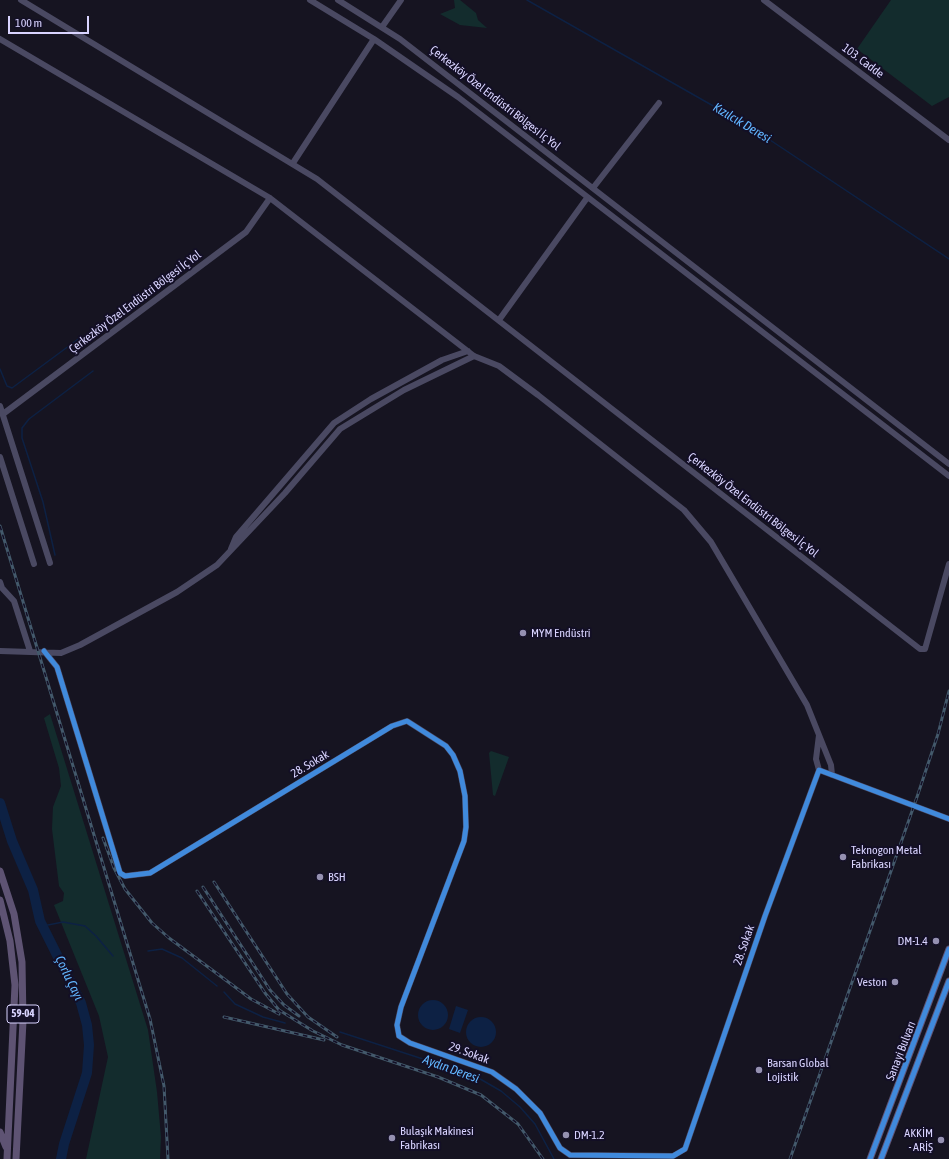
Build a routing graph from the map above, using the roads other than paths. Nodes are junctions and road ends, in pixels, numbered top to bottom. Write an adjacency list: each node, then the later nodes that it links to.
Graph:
1 (21, 0): 11 (street, Çerkezköy Özel Endüstri Bölgesi İç Yol)
2 (310, 0): 8 (street, Çerkezköy Özel Endüstri Bölgesi İç Yol)
3 (338, 0): 6 (street, Çerkezköy Özel Endüstri Bölgesi İç Yol)
4 (401, 0): 6 (street)
5 (764, 0): 10 (street, 103. Cadde)
6 (382, 28): 12 (street, Çerkezköy Özel Endüstri Bölgesi İç Yol)
7 (0, 39): 13 (street)
8 (374, 39): 11 (street); 14 (street, Çerkezköy Özel Endüstri Bölgesi İç Yol)
9 (659, 104): 12 (street)
10 (949, 140)
11 (293, 163): 15 (street, Çerkezköy Özel Endüstri Bölgesi İç Yol)
12 (593, 188): 21 (street, Çerkezköy Özel Endüstri Bölgesi İç Yol)
13 (270, 198): 16 (street); 19 (street, Çerkezköy Özel Endüstri Bölgesi İç Yol)
14 (587, 198): 15 (street); 22 (street, Çerkezköy Özel Endüstri Bölgesi İç Yol)
15 (499, 320): 26 (street, Çerkezköy Özel Endüstri Bölgesi İç Yol)
16 (468, 351): 17 (street); 23 (street)
17 (474, 356): 23 (street); 31 (street)
18 (0, 406): 19 (street)
19 (3, 414): 24 (street)
20 (0, 457): 25 (street)
21 (949, 464)
22 (949, 476)
23 (230, 552): 30 (street)
24 (50, 563)
25 (34, 564)
26 (949, 564)
27 (0, 582): 29 (street)
28 (0, 650): 29 (street)
29 (30, 651): 30 (street)
30 (44, 651): 39 (street, 28. Sokak)
31 (819, 735): 32 (street); 33 (street)
32 (819, 770): 33 (street); 42 (street, 28. Sokak)
33 (832, 775): 34 (street)
34 (949, 819)
35 (0, 872): 44 (main road, 59-04 / 59-04)
36 (0, 900): 41 (main road, 59-04)
37 (949, 949): 45 (main road, Sanayi Bulvarı)
38 (949, 981): 46 (main road, Sanayi Bulvarı)
39 (399, 1036): 42 (street, 29. Sokak)
40 (0, 1132): 41 (main road)
41 (7, 1150): 43 (main road, 59-04)
42 (570, 1155)
43 (7, 1159)
44 (16, 1159)
45 (870, 1159)
46 (880, 1159)

